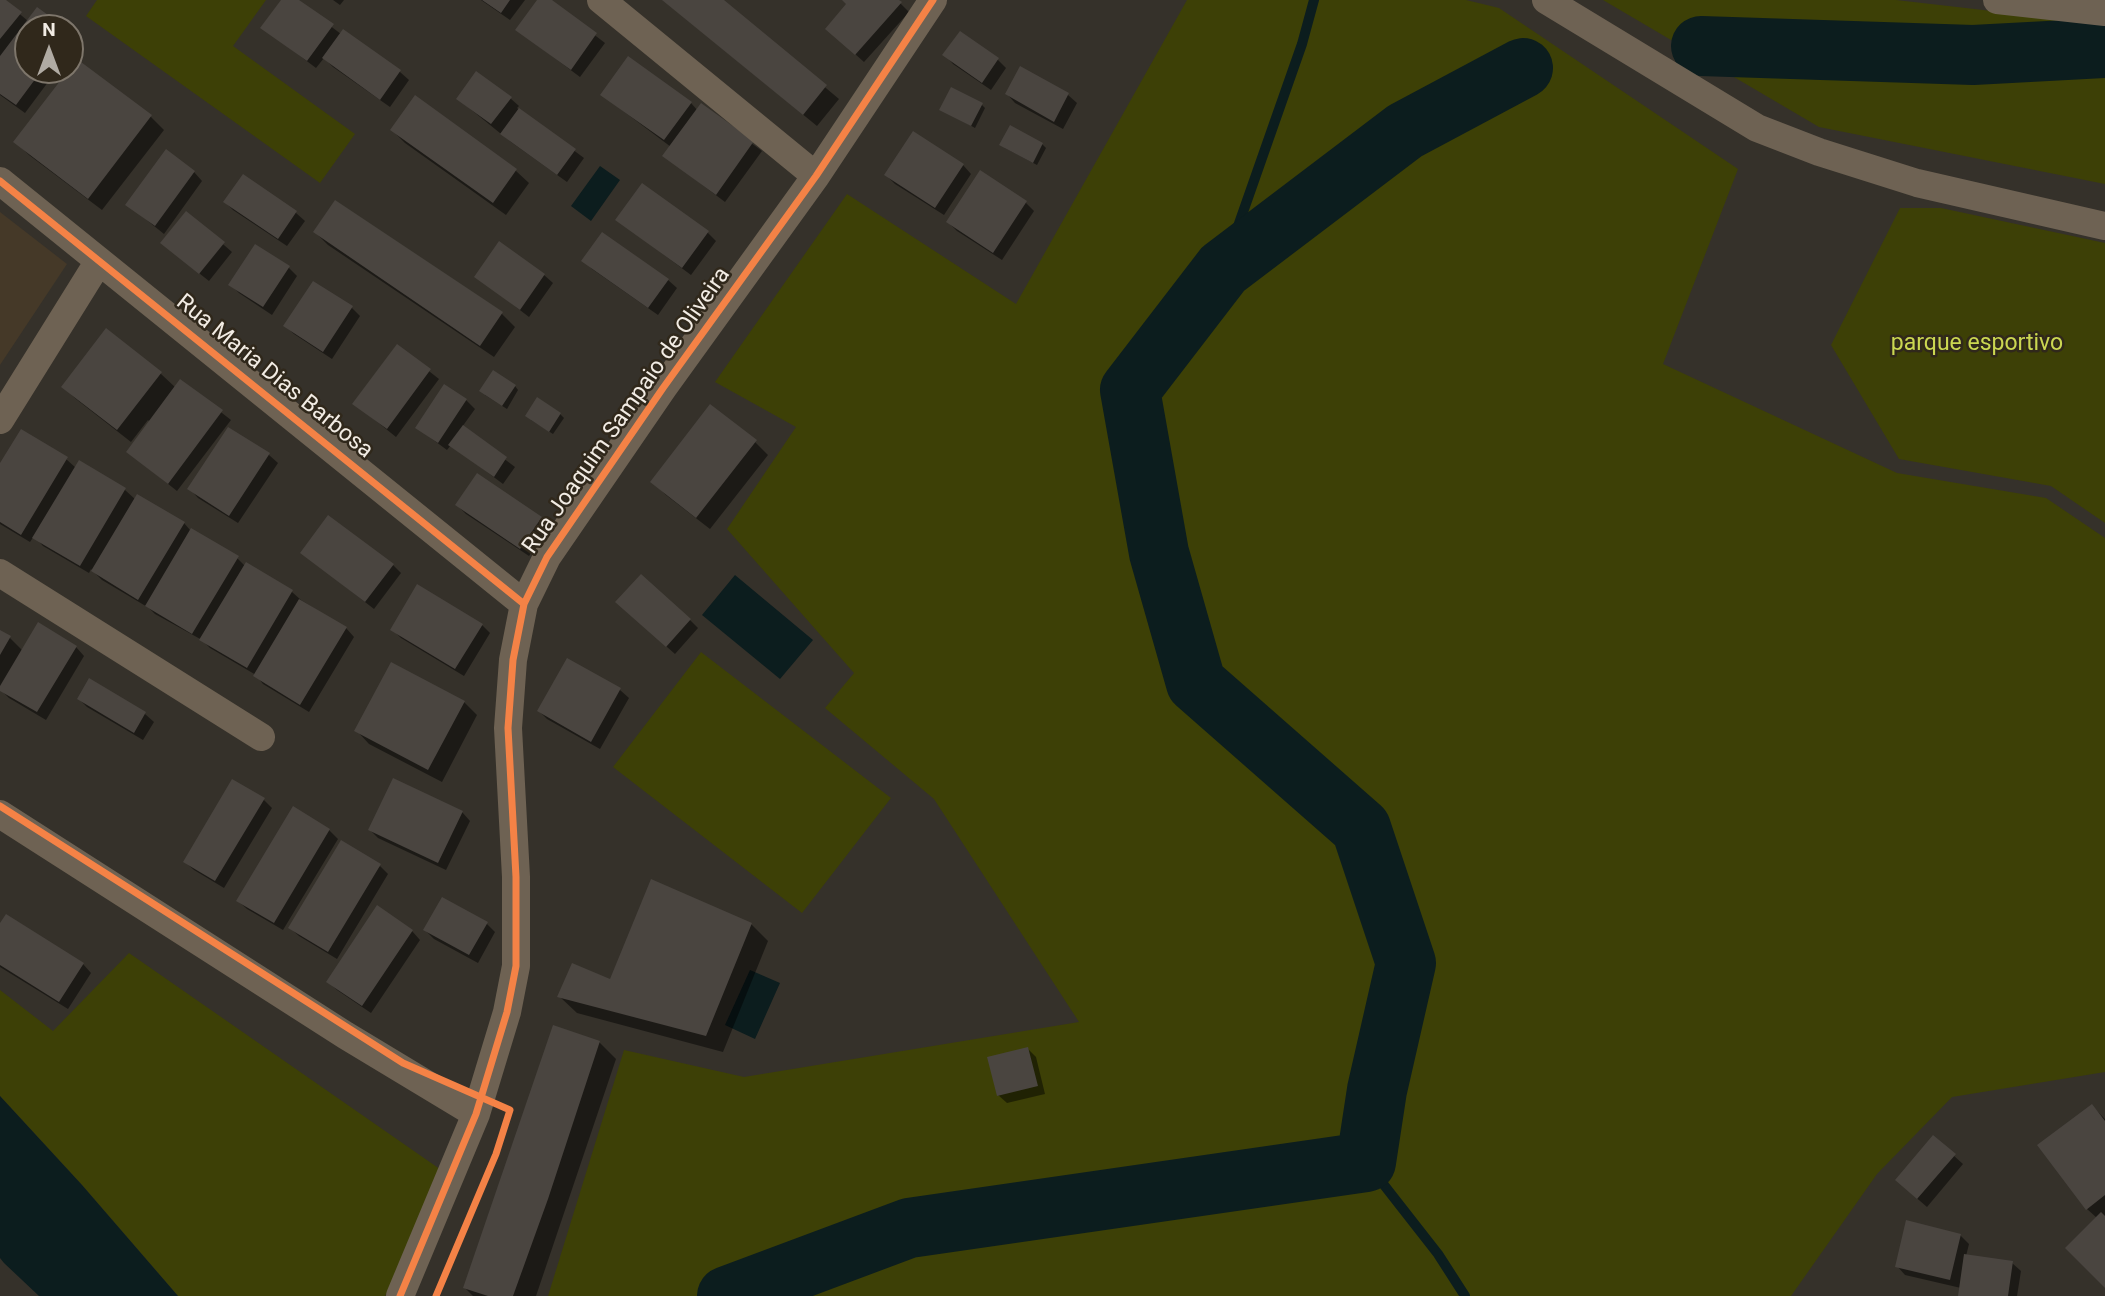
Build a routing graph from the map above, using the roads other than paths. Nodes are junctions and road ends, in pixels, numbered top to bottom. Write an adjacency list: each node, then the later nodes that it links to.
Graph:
1 (601, 0): 6 (street)
2 (933, 0): 6 (street, Rua Joaquim Sampaio de Oliveira)
3 (1546, 0): 8 (street)
4 (1997, 0): 5 (street)
5 (2105, 12)
6 (816, 176): 12 (street, Rua Joaquim Sampaio de Oliveira)
7 (0, 181): 9 (street, Rua Maria Dias Barbosa)
8 (2105, 226)
9 (99, 261): 10 (street); 12 (street, Rua Maria Dias Barbosa)
10 (0, 420)
11 (0, 573): 13 (street)
12 (524, 604): 15 (street, Rua Joaquim Sampaio de Oliveira)
13 (261, 737)
14 (0, 814): 15 (street)
15 (476, 1114): 16 (street, Rua Joaquim Sampaio de Oliveira)
16 (400, 1296)

